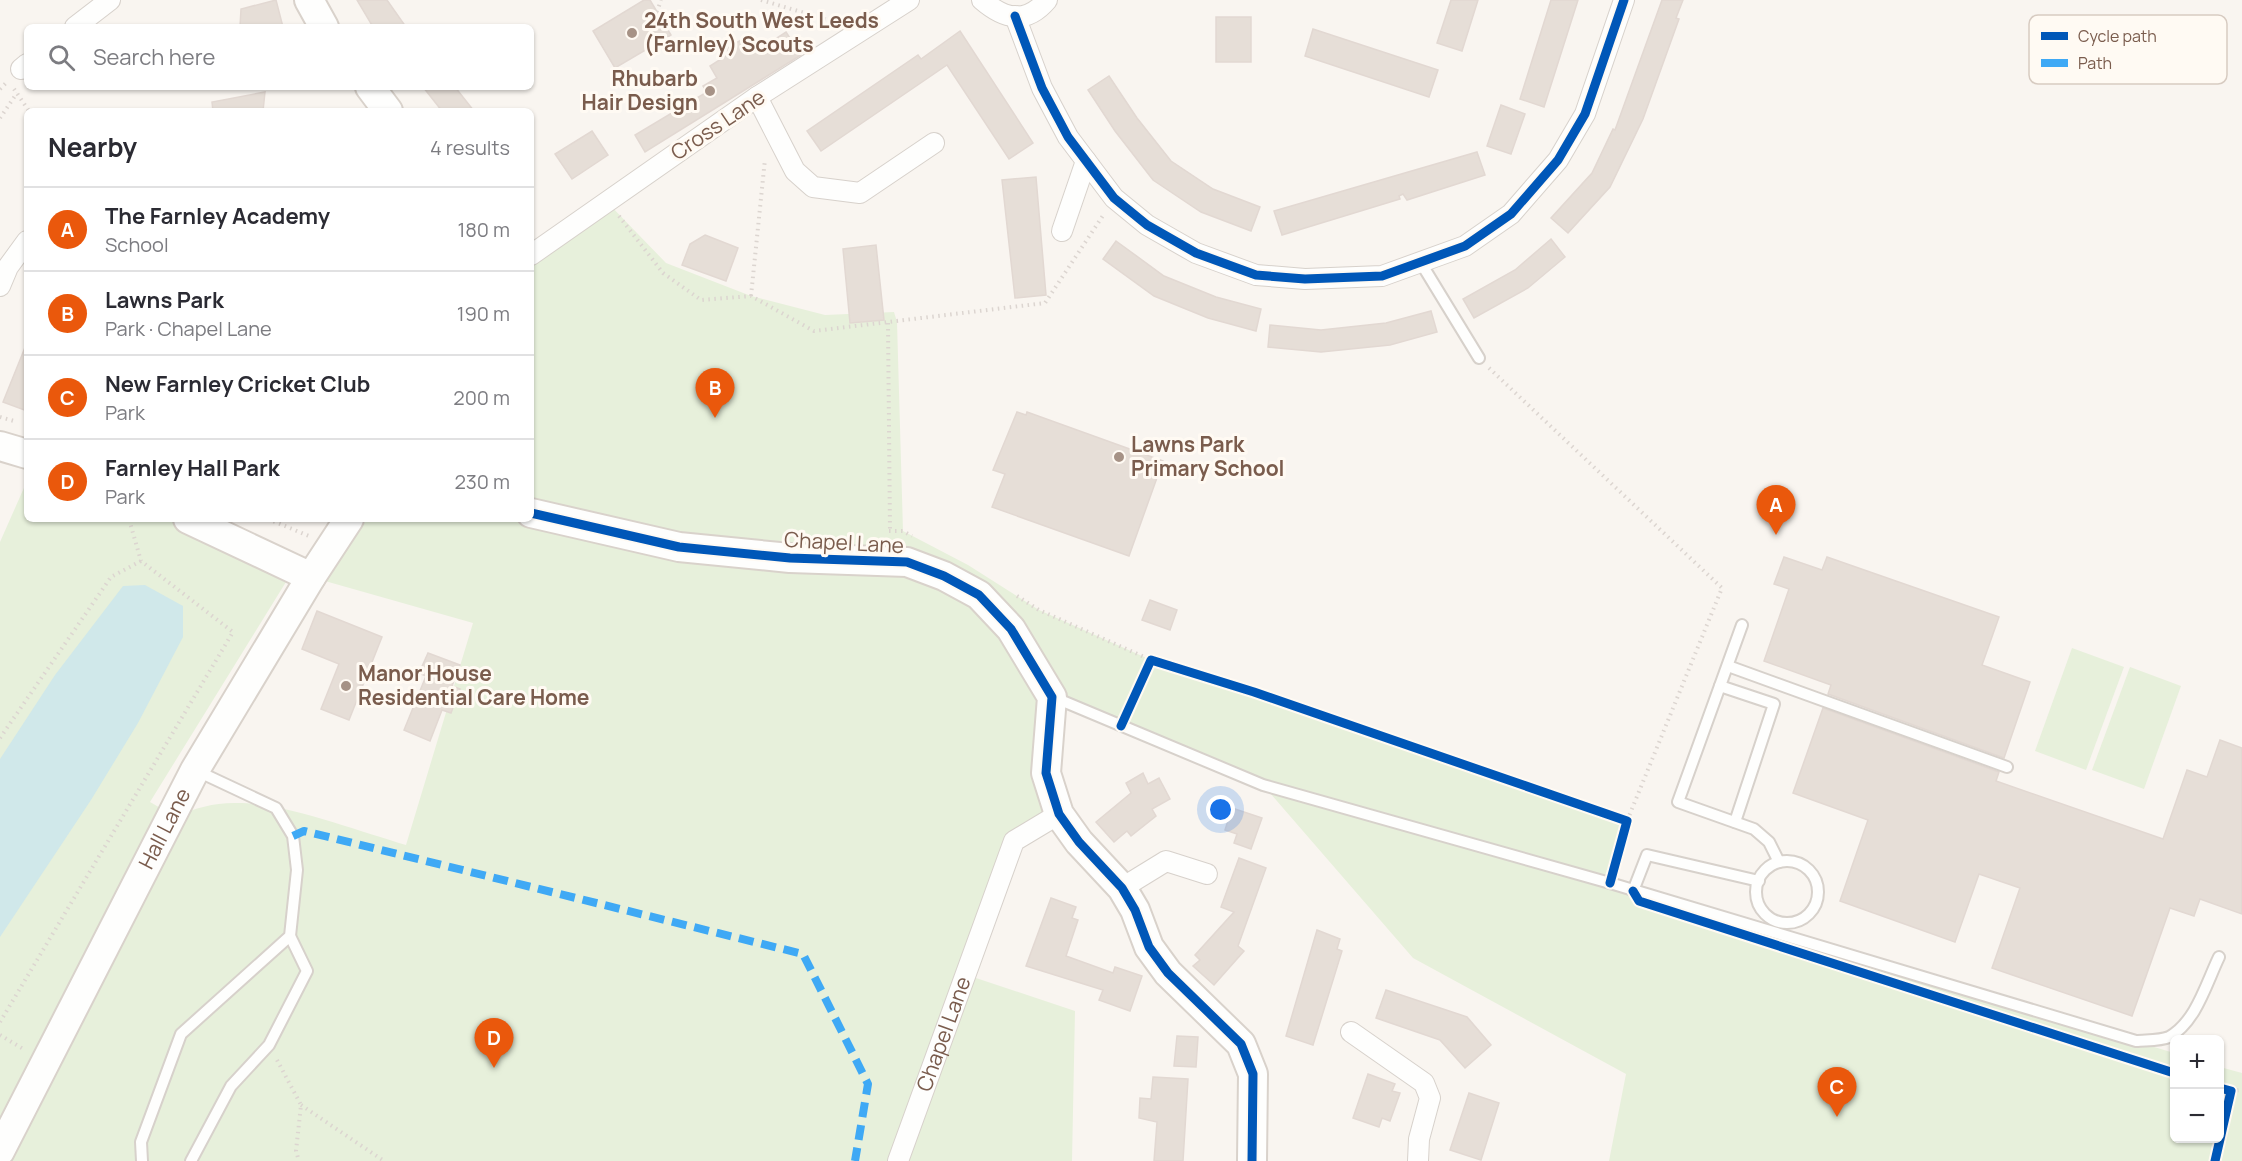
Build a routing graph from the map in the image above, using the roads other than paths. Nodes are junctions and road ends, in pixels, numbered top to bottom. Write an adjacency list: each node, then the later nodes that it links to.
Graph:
1 (110, 0): 8 (street)
2 (309, 0): 9 (street)
3 (909, 0): 11 (street, Cross Lane)
4 (982, 0): 7 (street)
5 (1047, 0): 7 (street)
6 (1624, 0): 18 (street)
7 (1015, 16): 14 (street)
8 (79, 24)
9 (322, 24)
10 (372, 90): 12 (street)
11 (757, 98): 13 (street); 17 (street, Cross Lane)
12 (386, 108)
13 (934, 143)
14 (1086, 161): 15 (street); 18 (street)
15 (1062, 231)
16 (24, 245): 19 (street)
17 (534, 253)
18 (1421, 262): 20 (lane)
19 (0, 286)
20 (1479, 358)
21 (0, 446): 22 (street)
22 (24, 453)
23 (534, 514): 30 (street, Chapel Lane)
24 (194, 522): 26 (street)
25 (347, 522): 26 (street, Hall Lane)
26 (311, 577): 32 (street, Hall Lane)
27 (1742, 625): 28 (lane)
28 (1728, 666): 29 (lane); 31 (lane)
29 (1720, 686): 34 (lane); 34 (lane)
30 (1052, 697): 33 (street); 39 (lane)
31 (2007, 766)
32 (195, 770): 40 (lane); 43 (street, Hall Lane)
33 (1059, 814): 38 (street); 46 (street, Chapel Lane)
34 (1734, 822): 35 (lane)
35 (1779, 862): 37 (lane); 37 (lane)
36 (1207, 874): 38 (street)
37 (1759, 880): 39 (lane)
38 (1122, 888): 47 (street)
39 (1634, 891): 41 (lane)
40 (290, 936): 44 (lane); 45 (lane)
41 (2219, 957)
42 (1351, 1032): 48 (street)
43 (0, 1151)
44 (142, 1161)
45 (191, 1161)
46 (898, 1161)
47 (1252, 1161)
48 (1418, 1161)

